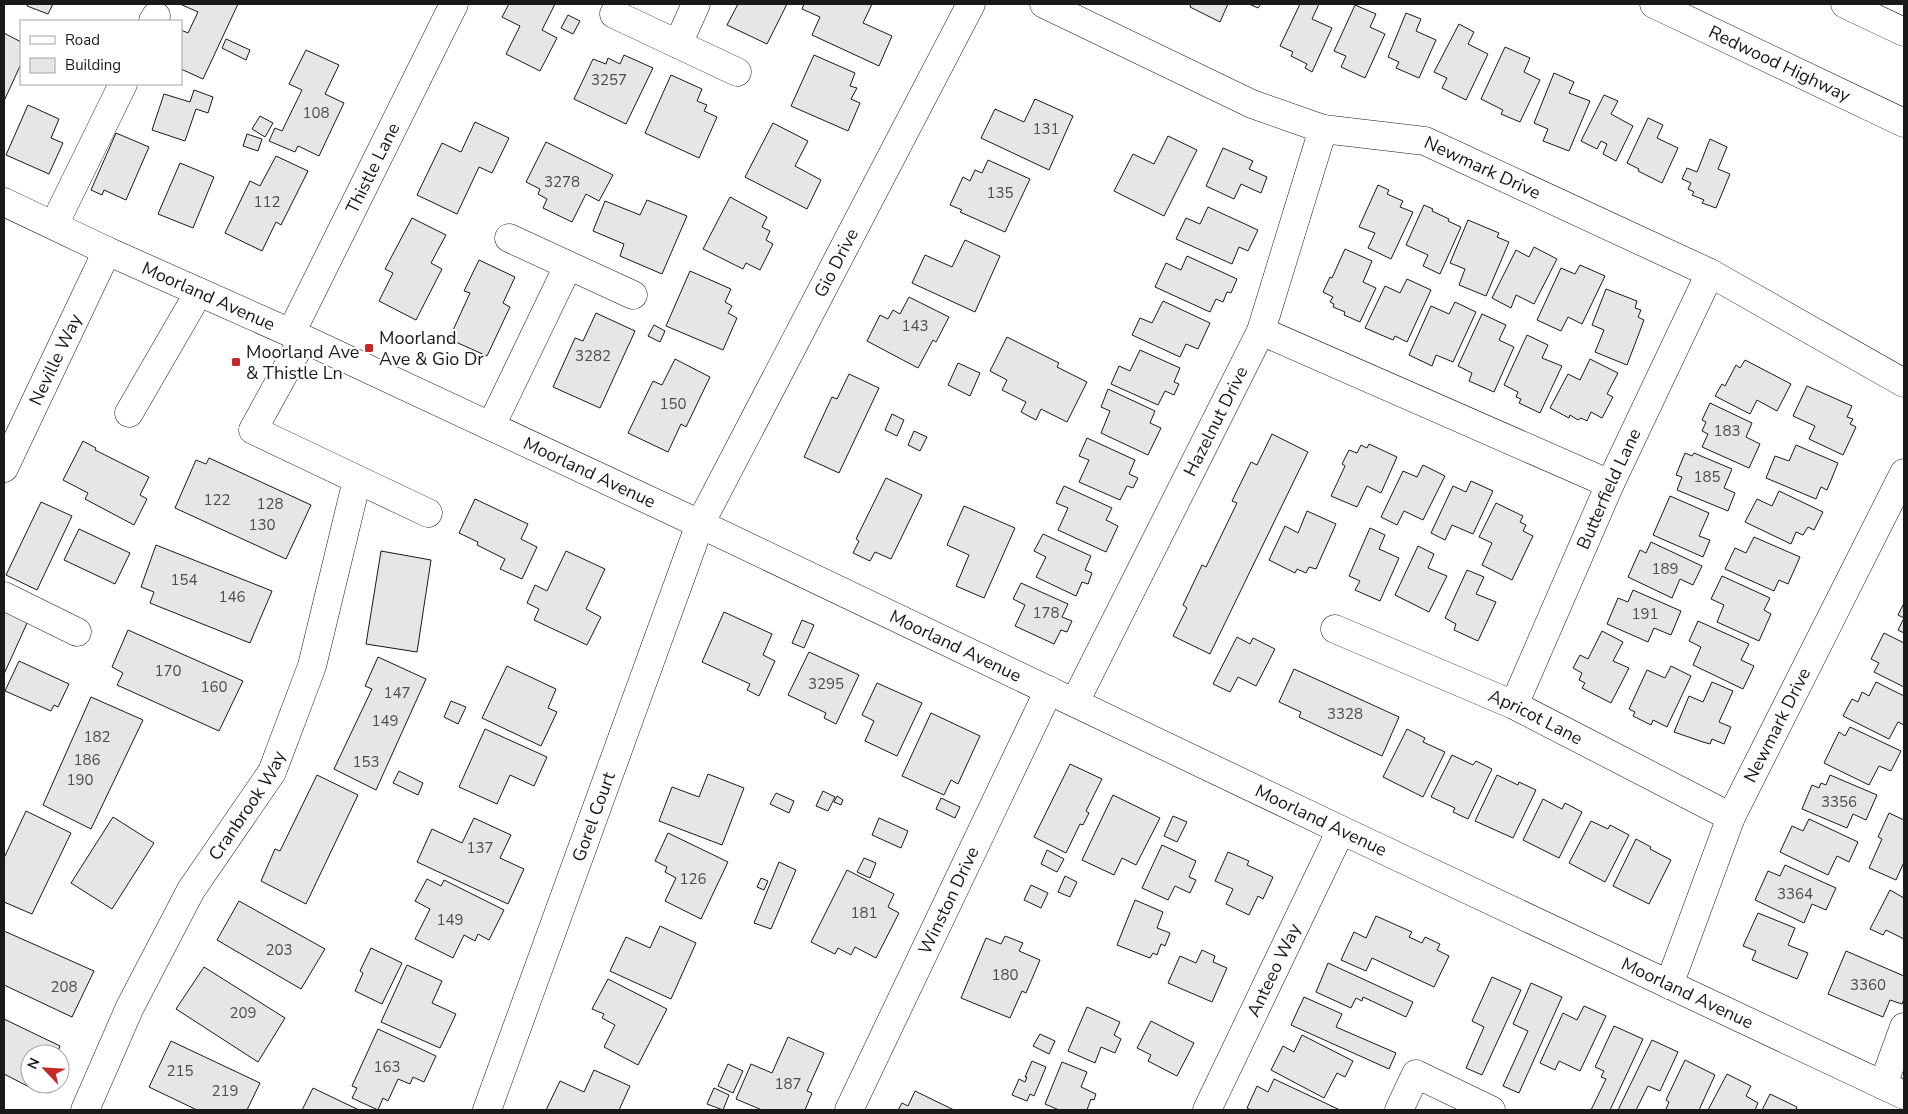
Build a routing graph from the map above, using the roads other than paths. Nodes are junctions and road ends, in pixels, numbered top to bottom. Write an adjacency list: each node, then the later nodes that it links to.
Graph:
1 (454, 4): 23 (main road, Thistle Lane)
2 (696, 4): 9 (main road)
3 (971, 4): 32 (main road, Gio Drive)
4 (1044, 4): 13 (main road, Newmark Drive)
5 (1654, 4): 12 (main road, Redwood Highway)
6 (1846, 4): 8 (main road)
7 (614, 14): 9 (main road)
8 (1904, 32)
9 (678, 44): 10 (main road)
10 (737, 72)
11 (123, 85): 15 (main road)
12 (1904, 123)
13 (1322, 129): 19 (main road, Newmark Drive); 22 (main road, Hazelnut Drive)
14 (4, 202): 15 (main road, Moorland Avenue)
15 (54, 225): 17 (main road, Moorland Avenue)
16 (509, 238): 18 (main road)
17 (107, 251): 20 (main road, Moorland Avenue); 27 (main road, Neville Way)
18 (568, 266): 21 (main road); 26 (main road)
19 (1710, 274): 24 (main road, Newmark Drive); 30 (main road, Butterfield Lane)
20 (199, 292): 23 (main road, Moorland Avenue); 25 (main road)
21 (633, 295)
22 (1261, 331): 30 (main road); 37 (main road, Hazelnut Drive)
23 (297, 336): 26 (main road, Moorland Avenue); 29 (main road, Thistle Lane)
24 (1904, 383)
25 (130, 413)
26 (491, 426): 32 (main road, Moorland Avenue)
27 (4, 468)
28 (1904, 473): 39 (main road, Newmark Drive)
29 (357, 480): 31 (main road); 44 (main road, Cranbrook Way)
30 (1610, 484): 38 (main road, Butterfield Lane)
31 (428, 513)
32 (700, 524): 36 (main road, Moorland Avenue); 45 (main road, Gorel Court)
33 (4, 596): 35 (main road)
34 (1335, 629): 38 (main road, Apricot Lane)
35 (77, 632)
36 (1049, 690): 37 (main road, Moorland Avenue); 46 (main road, Winston Drive)
37 (1075, 702): 40 (main road, Moorland Avenue)
38 (1514, 705): 39 (main road, Apricot Lane)
39 (1730, 817): 41 (main road, Newmark Drive)
40 (1341, 830): 41 (main road, Moorland Avenue); 47 (main road, Anteeo Way)
41 (1669, 985): 43 (main road, Moorland Avenue)
42 (1904, 1027): 43 (main road)
43 (1894, 1090)
44 (85, 1110)
45 (488, 1110)
46 (849, 1110)
47 (1207, 1110)
48 (1399, 1110): 49 (main road)
49 (1491, 1110)

